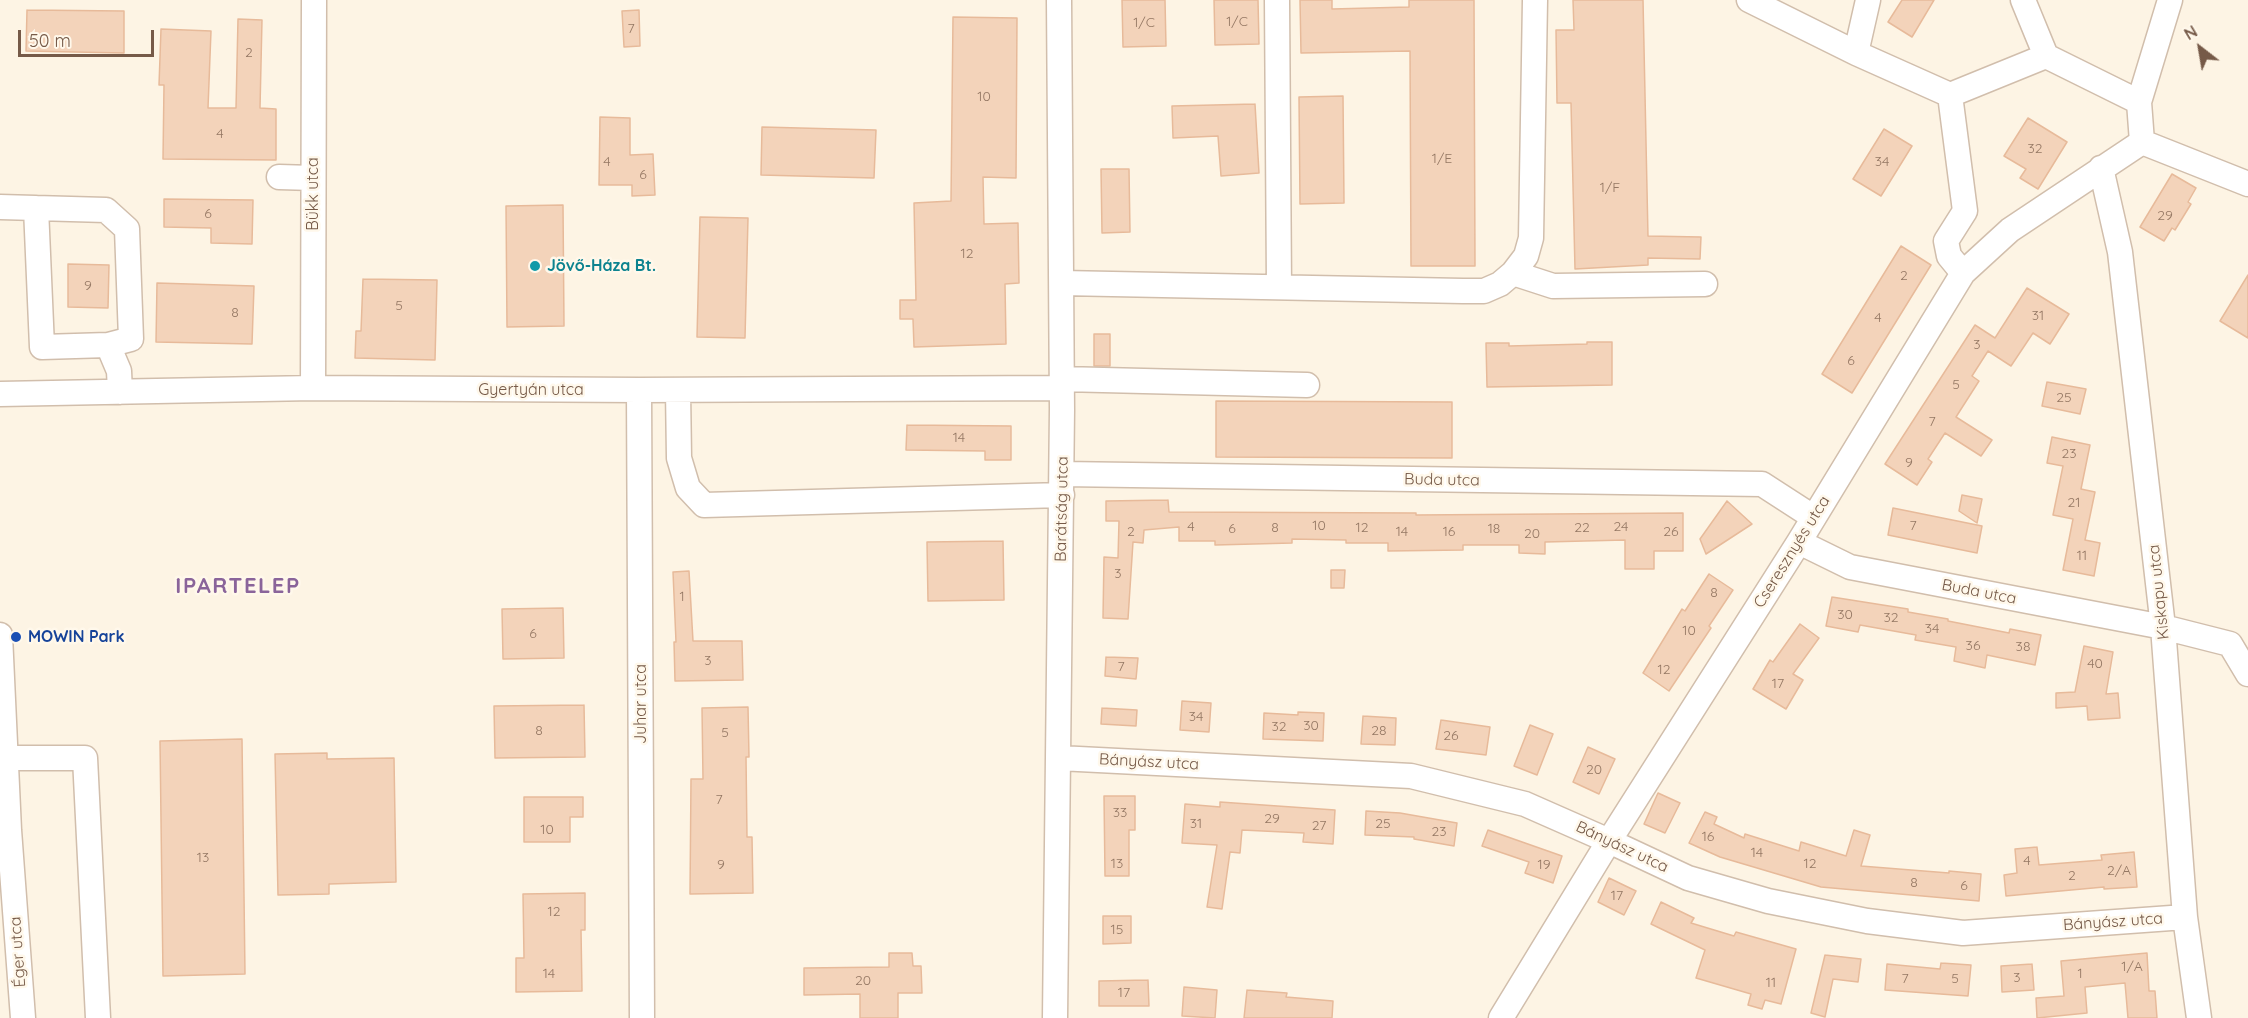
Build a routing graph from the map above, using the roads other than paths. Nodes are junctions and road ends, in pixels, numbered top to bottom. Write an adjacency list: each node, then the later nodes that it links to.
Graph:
1 (314, 0): 16 (street, Bükk utca)
2 (1059, 0): 22 (street, Barátság utca)
3 (1277, 0): 24 (street)
4 (1535, 0): 20 (street)
5 (1749, 0): 9 (street)
6 (1868, 0): 9 (street)
7 (2023, 0): 10 (street)
8 (2170, 0): 12 (street)
9 (1856, 53): 11 (street)
10 (2046, 56): 11 (street); 12 (street)
11 (1950, 95): 21 (street)
12 (2139, 102): 13 (street)
13 (2142, 142): 14 (street, Cseresznyés utca); 17 (street)
14 (2101, 168): 21 (street, Cseresznyés utca); 36 (street, Kiskapu utca)
15 (279, 177): 16 (street)
16 (313, 178): 28 (street, Bükk utca)
17 (2248, 184)
18 (0, 207): 19 (street)
19 (36, 208): 25 (street); 25 (street)
20 (1514, 273): 23 (street); 24 (street)
21 (1963, 273): 34 (street, Cseresznyés utca)
22 (1062, 283): 24 (street); 26 (street, Barátság utca)
23 (1705, 284)
24 (1279, 287)
25 (108, 345): 31 (street)
26 (1062, 383): 27 (street, Gyertyán utca); 30 (street, Gyertyán utca); 33 (street, Barátság utca)
27 (1307, 385)
28 (313, 388): 29 (street, Gyertyán utca); 31 (street, Gyertyán utca)
29 (639, 390): 30 (street, Gyertyán utca); 45 (street, Juhar utca)
30 (678, 390): 33 (street, Buda utca)
31 (120, 392): 32 (street, Gyertyán utca)
32 (0, 394)
33 (1062, 485): 34 (street, Buda utca); 40 (street, Barátság utca)
34 (1813, 517): 35 (street, Cseresznyés utca)
35 (1799, 542): 36 (street, Buda utca); 41 (street, Cseresznyés utca)
36 (2163, 627): 38 (street, Buda utca); 42 (street, Kiskapu utca)
37 (0, 635): 39 (street, Éger utca)
38 (2248, 674)
39 (6, 758): 43 (street, Éger utca); 44 (street)
40 (1059, 758): 41 (street, Bányász utca); 46 (street, Barátság utca)
41 (1610, 841): 42 (street, Bányász utca); 47 (street, Cseresznyés utca)
42 (2184, 917): 48 (street, Kiskapu utca)
43 (22, 1018)
44 (98, 1018)
45 (642, 1018)
46 (1055, 1018)
47 (1501, 1018)
48 (2199, 1018)

